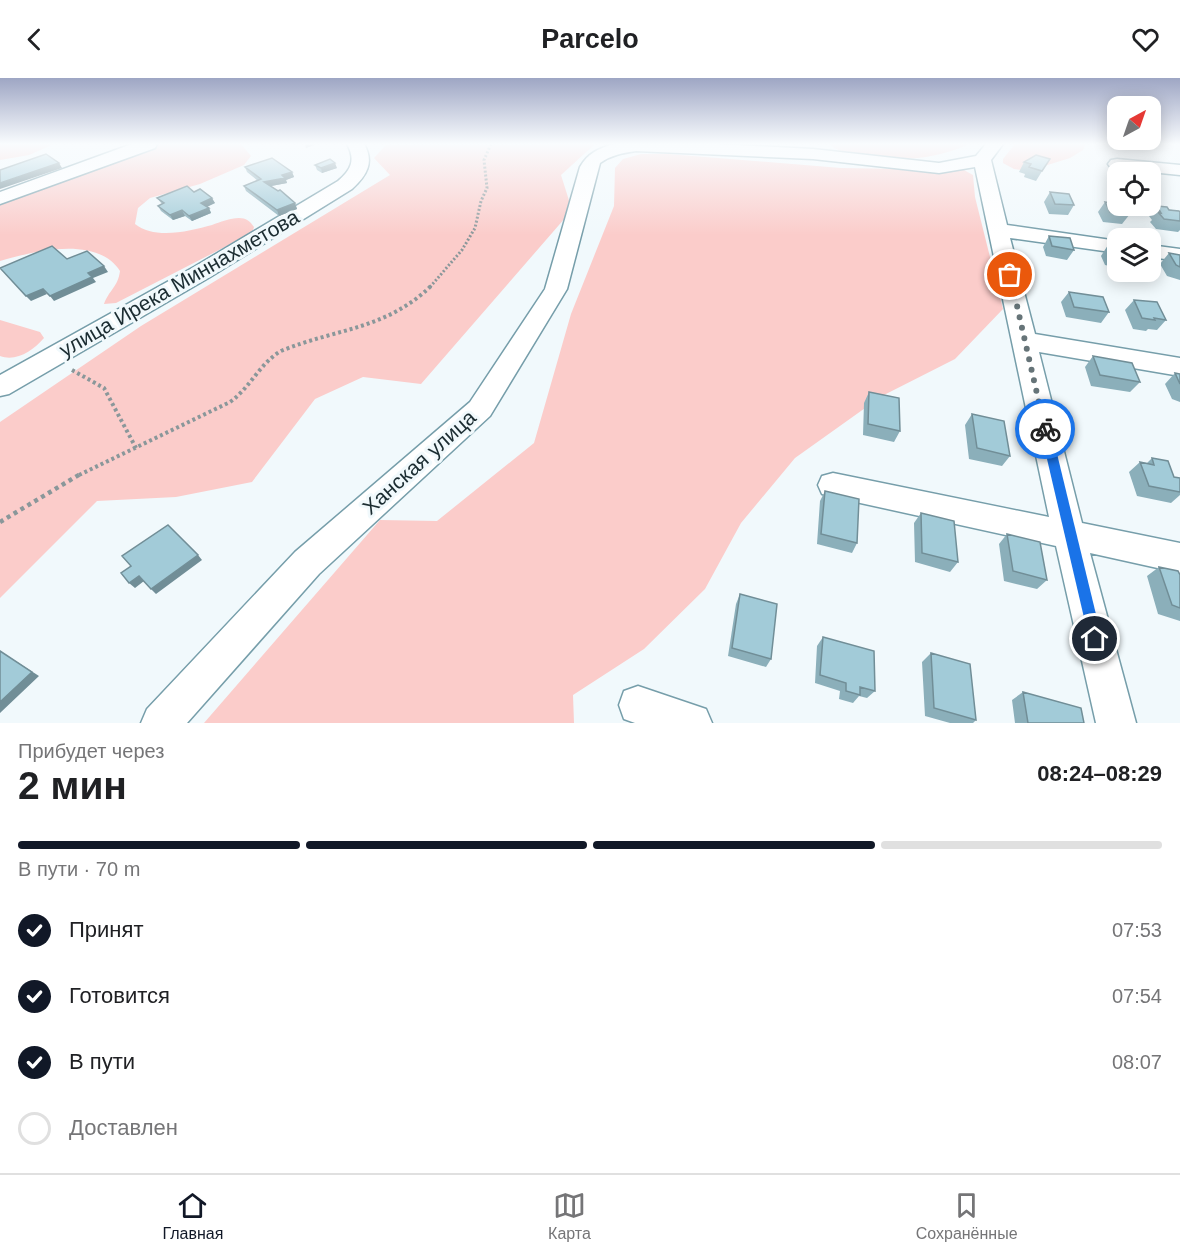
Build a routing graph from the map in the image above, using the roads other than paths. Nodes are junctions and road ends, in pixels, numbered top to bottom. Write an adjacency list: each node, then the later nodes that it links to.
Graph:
1 (66, 174): 5 (street)
2 (357, 174): 12 (street, улица Ирека Миннахметова)
3 (589, 174): 17 (street, Ханская улица)
4 (992, 174): 6 (street)
5 (0, 198)
6 (1000, 230): 7 (street); 10 (street)
7 (1107, 245)
8 (1161, 252): 9 (street)
9 (1180, 255)
10 (1026, 341): 11 (street); 14 (street)
11 (1180, 368)
12 (0, 387)
13 (833, 484): 14 (street)
14 (1069, 534): 15 (street); 19 (street)
15 (1180, 558)
16 (638, 705): 18 (street)
17 (161, 723)
18 (692, 723)
19 (1116, 723)

